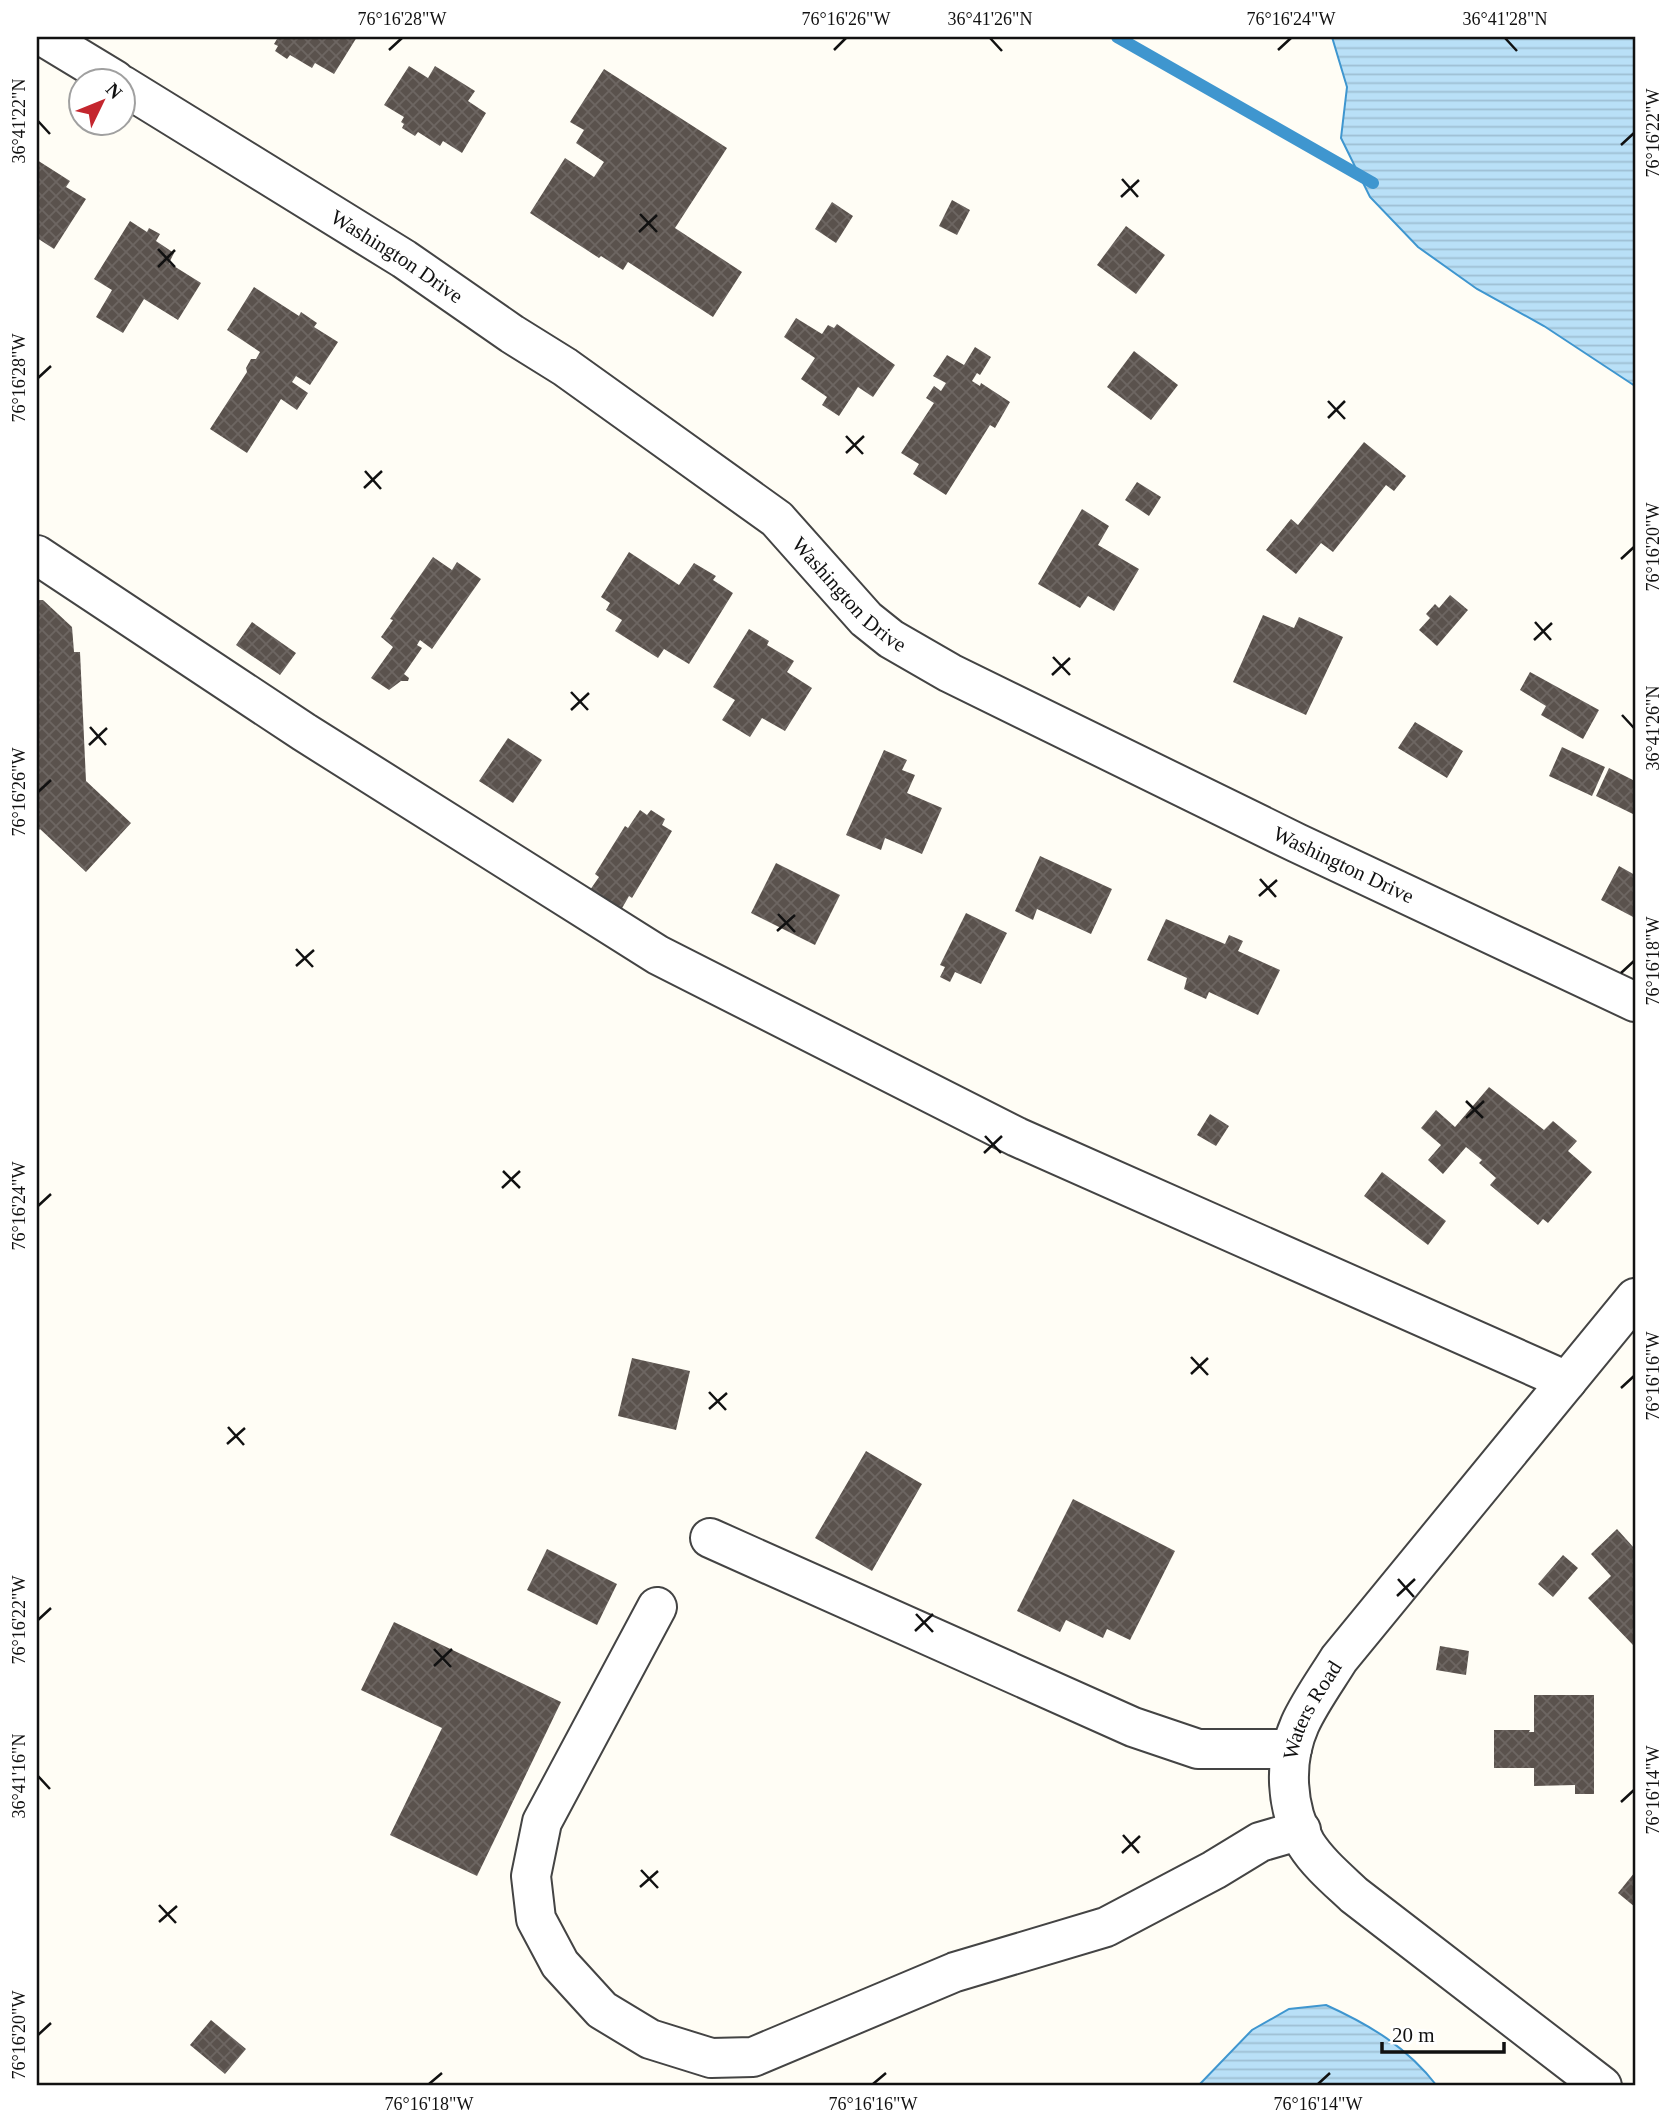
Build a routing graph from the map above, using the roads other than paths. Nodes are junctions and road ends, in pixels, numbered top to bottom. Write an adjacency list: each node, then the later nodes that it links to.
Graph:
1 (44, 37): 2 (street)
2 (92, 66)
3 (136, 94): 5 (street, Washington Drive)
4 (37, 555): 7 (street)
5 (1635, 1002)
6 (1635, 1298): 7 (street, Waters Road)
7 (1567, 1381): 10 (street, Waters Road)
8 (710, 1538): 10 (street)
9 (657, 1606): 11 (street)
10 (1292, 1749): 11 (street, Waters Road)
11 (1301, 1830): 12 (street, Waters Road)
12 (1602, 2086)

